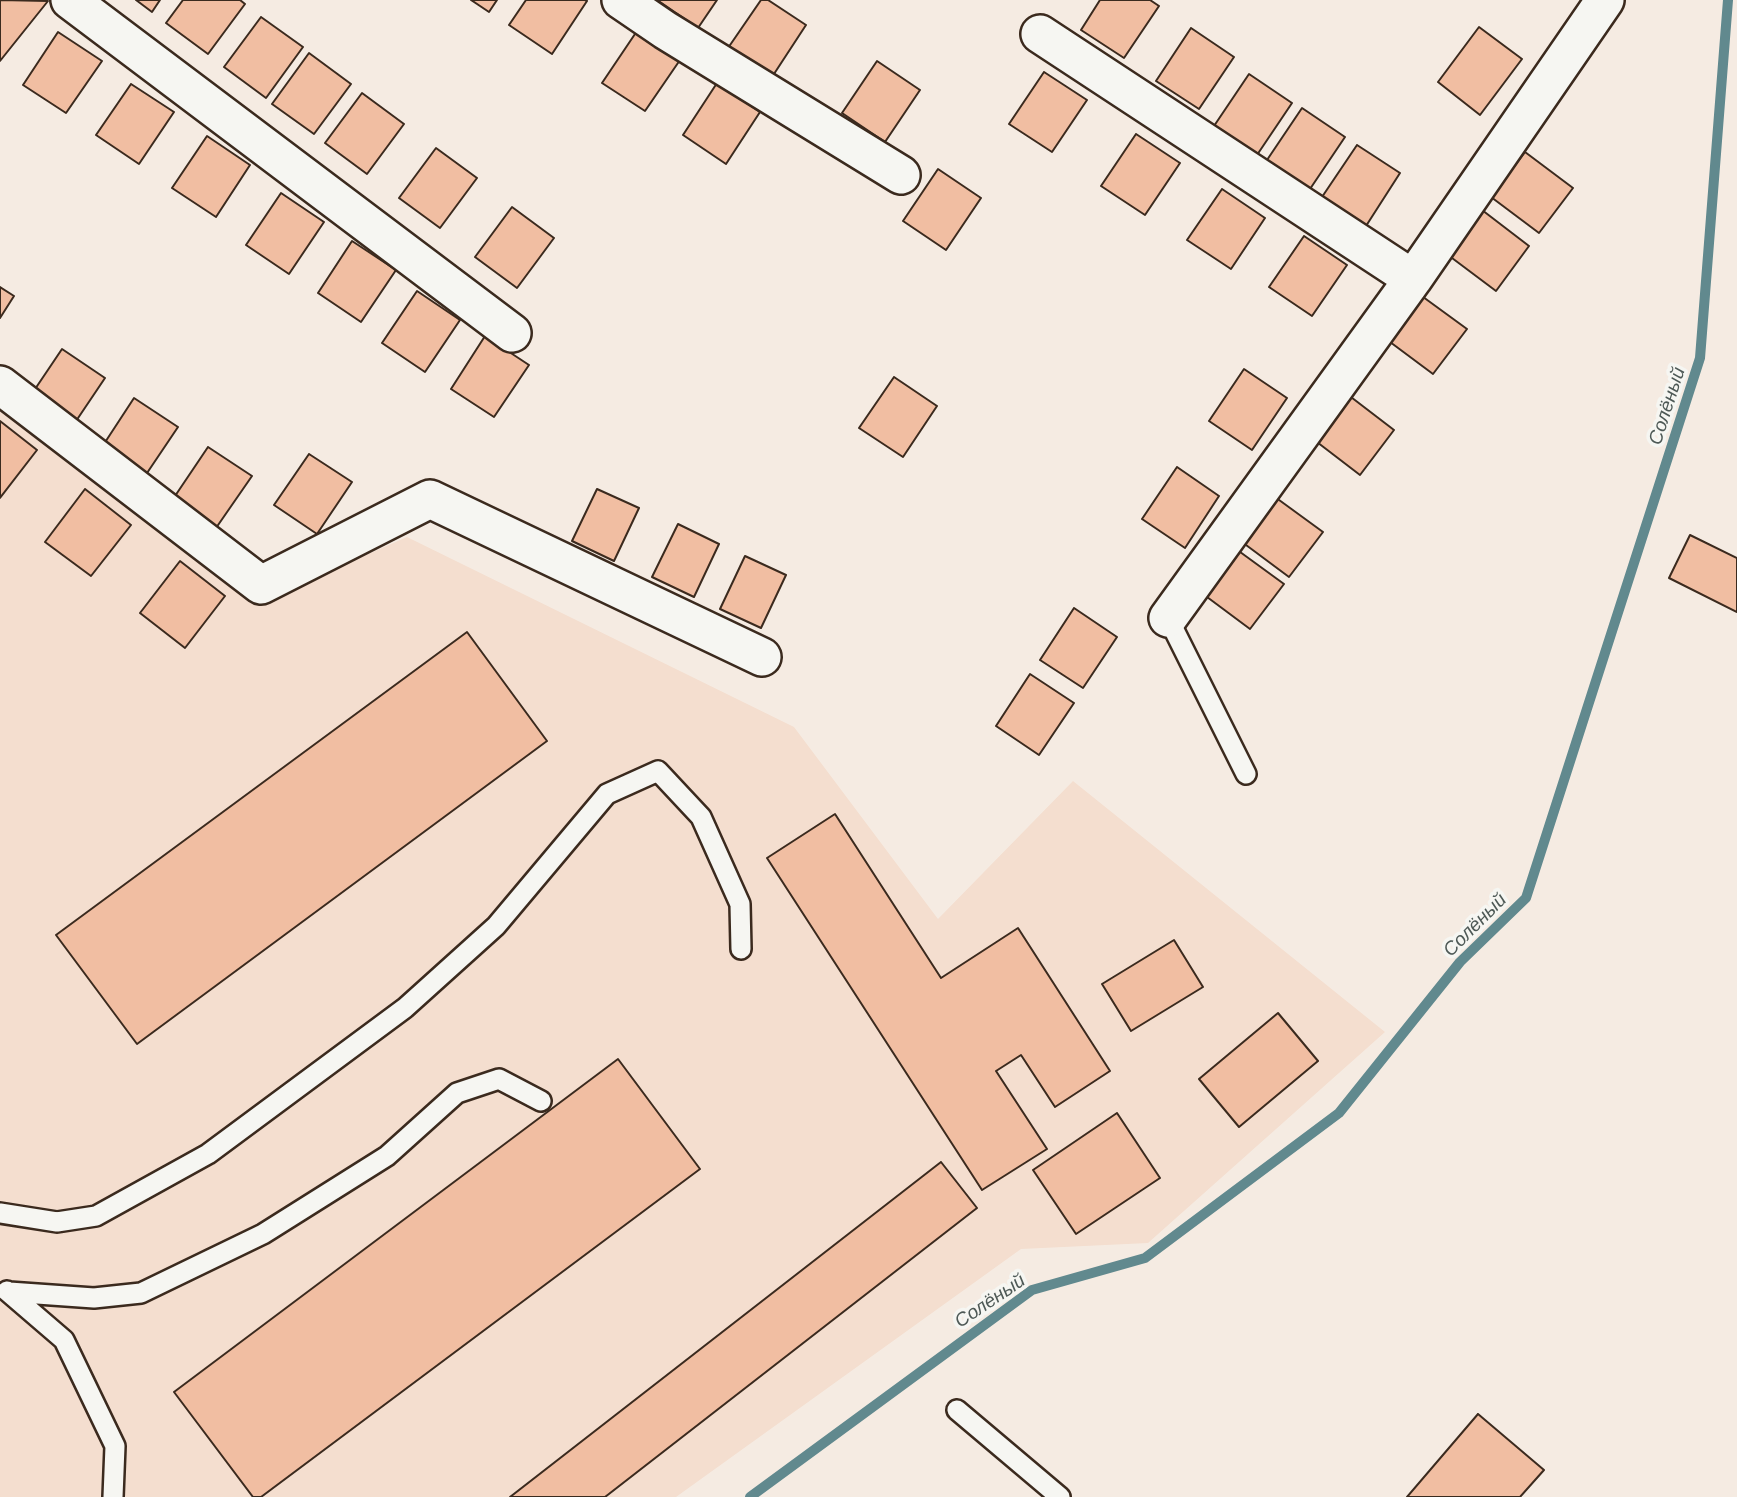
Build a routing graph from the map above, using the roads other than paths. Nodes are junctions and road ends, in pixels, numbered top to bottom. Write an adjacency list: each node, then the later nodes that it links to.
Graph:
1 (71, 0): 7 (street)
2 (621, 0): 5 (street)
3 (1605, 0): 6 (street)
4 (1040, 34): 6 (street)
5 (901, 175)
6 (1413, 279): 9 (street)
7 (512, 333)
8 (0, 385): 10 (street)
9 (1168, 618): 11 (lane)
10 (762, 657)
11 (1246, 774)
12 (741, 949): 14 (lane)
13 (541, 1101): 15 (lane)
14 (0, 1213)
15 (5, 1290): 17 (lane)
16 (957, 1410): 18 (lane)
17 (113, 1497)
18 (1060, 1497)

